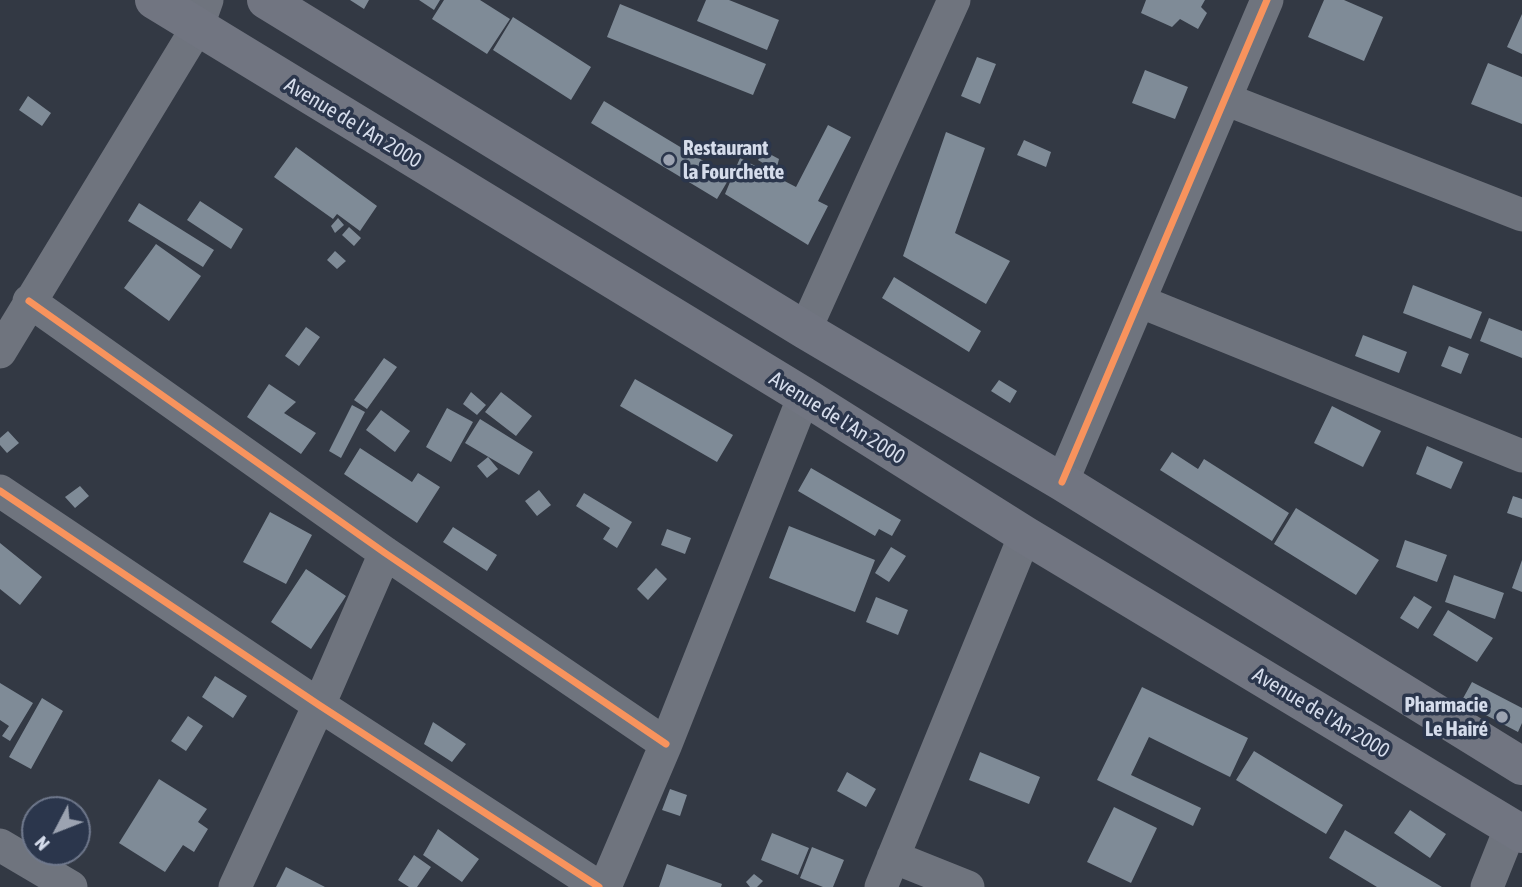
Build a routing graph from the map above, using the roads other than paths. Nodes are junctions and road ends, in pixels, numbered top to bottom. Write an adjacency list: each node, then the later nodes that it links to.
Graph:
1 (154, 0): 5 (main road, Avenue de l'An 2000)
2 (266, 0): 10 (main road)
3 (954, 0): 10 (street)
4 (1267, 0): 6 (street)
5 (202, 14): 8 (street); 12 (main road, Avenue de l'An 2000)
6 (1225, 99): 7 (street); 9 (street)
7 (1522, 215)
8 (30, 301): 11 (street); 17 (street)
9 (1139, 301): 13 (street); 14 (street)
10 (805, 330): 14 (main road)
11 (0, 352)
12 (804, 396): 16 (main road, Avenue de l'An 2000); 19 (street)
13 (1522, 456)
14 (1062, 482): 20 (main road)
15 (0, 491): 18 (street)
16 (1025, 535): 21 (main road, Avenue de l'An 2000); 23 (street)
17 (385, 553): 18 (street); 19 (street)
18 (319, 705): 25 (street); 26 (street)
19 (666, 744): 27 (street)
20 (1522, 766)
21 (1517, 831): 29 (street)
22 (0, 845): 24 (street)
23 (887, 872): 28 (street)
24 (71, 887)
25 (235, 887)
26 (599, 887)
27 (605, 887)
28 (968, 887)
29 (1487, 887)

